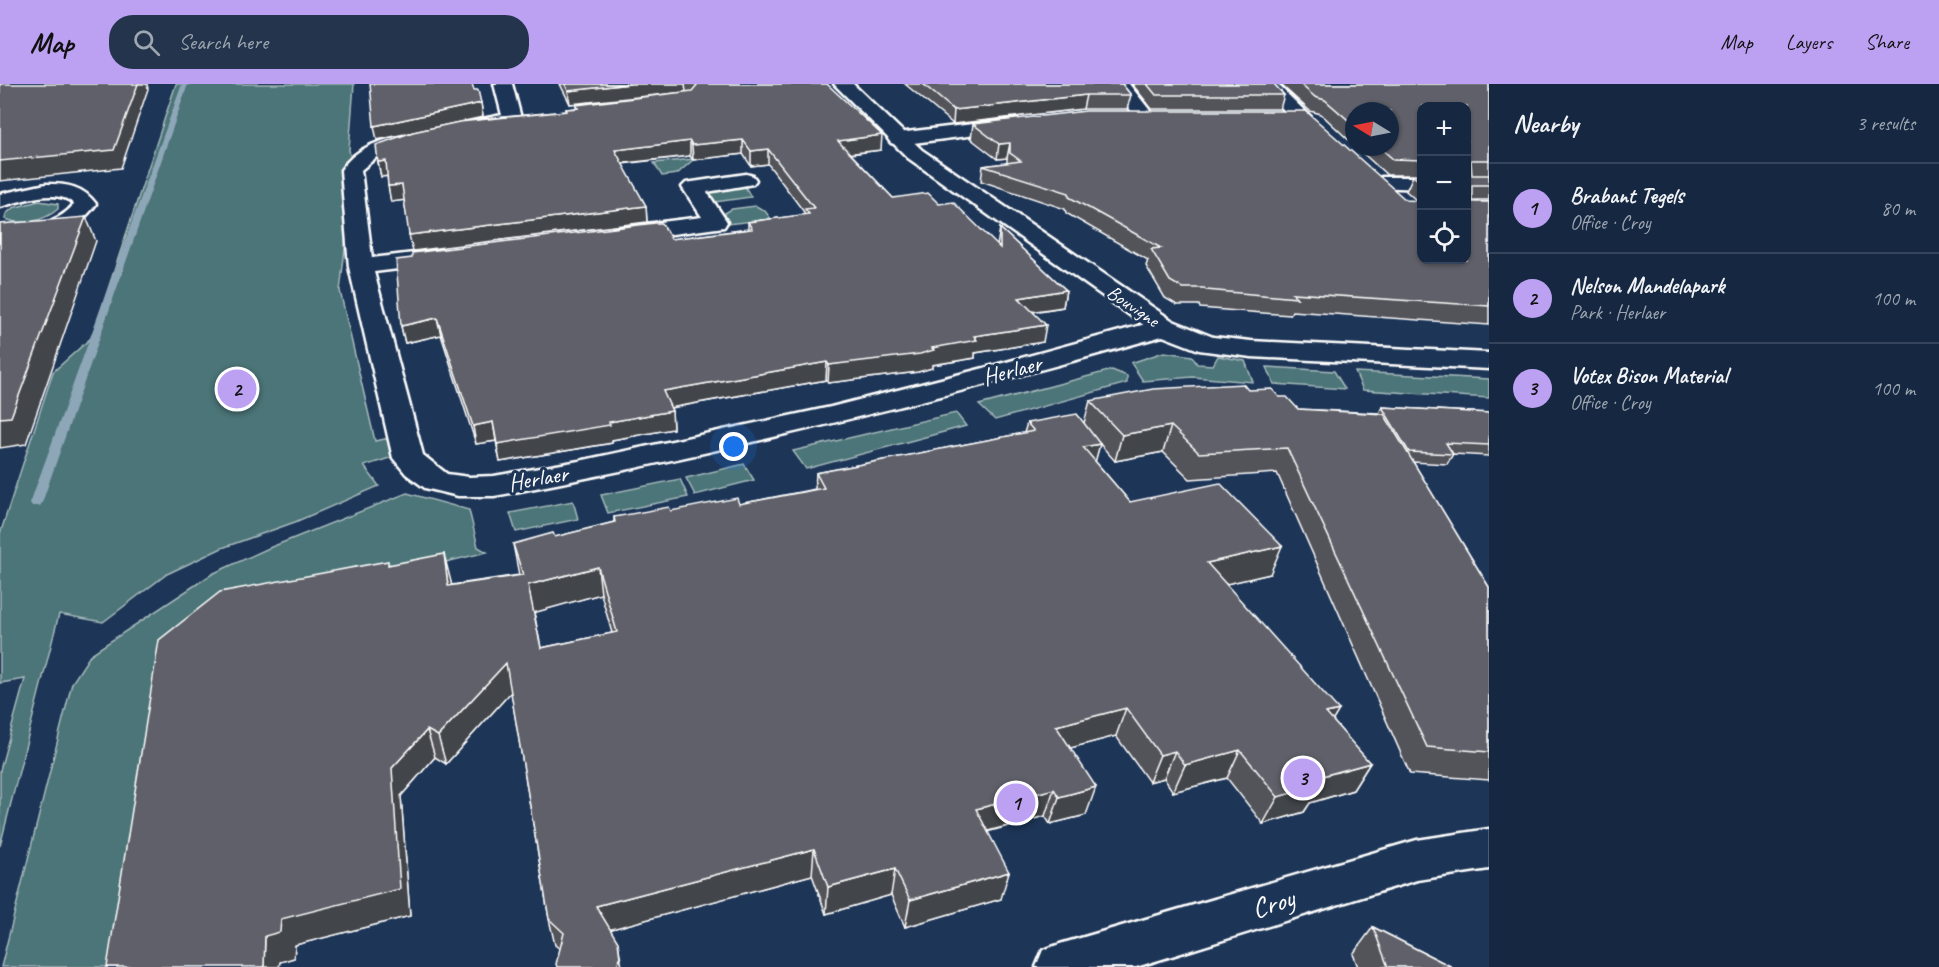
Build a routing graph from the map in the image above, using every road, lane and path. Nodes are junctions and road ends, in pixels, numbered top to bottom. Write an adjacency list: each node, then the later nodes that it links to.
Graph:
1 (503, 84): 10 (street)
2 (843, 84): 12 (street, Bouvigne)
3 (1120, 84): 7 (street)
4 (1266, 84): 9 (street)
5 (532, 115): 10 (street, Herlaer)
6 (1125, 117): 7 (street)
7 (1146, 117): 8 (street)
8 (1168, 117)
9 (1280, 117)
10 (512, 118): 22 (street, Herlaer)
11 (1038, 122): 12 (street)
12 (898, 139): 23 (street, Bouvigne)
13 (1365, 168): 15 (street)
14 (746, 180): 20 (street)
15 (1382, 183): 16 (street); 18 (street)
16 (1417, 183)
17 (0, 201): 19 (street)
18 (1402, 203)
19 (0, 235)
20 (596, 237)
21 (461, 254): 22 (street)
22 (361, 267): 23 (street, Herlaer)
23 (1164, 327): 24 (street, Bouvigne)
24 (1489, 361)
25 (1489, 849): 26 (street, Croy)
26 (1060, 967)

